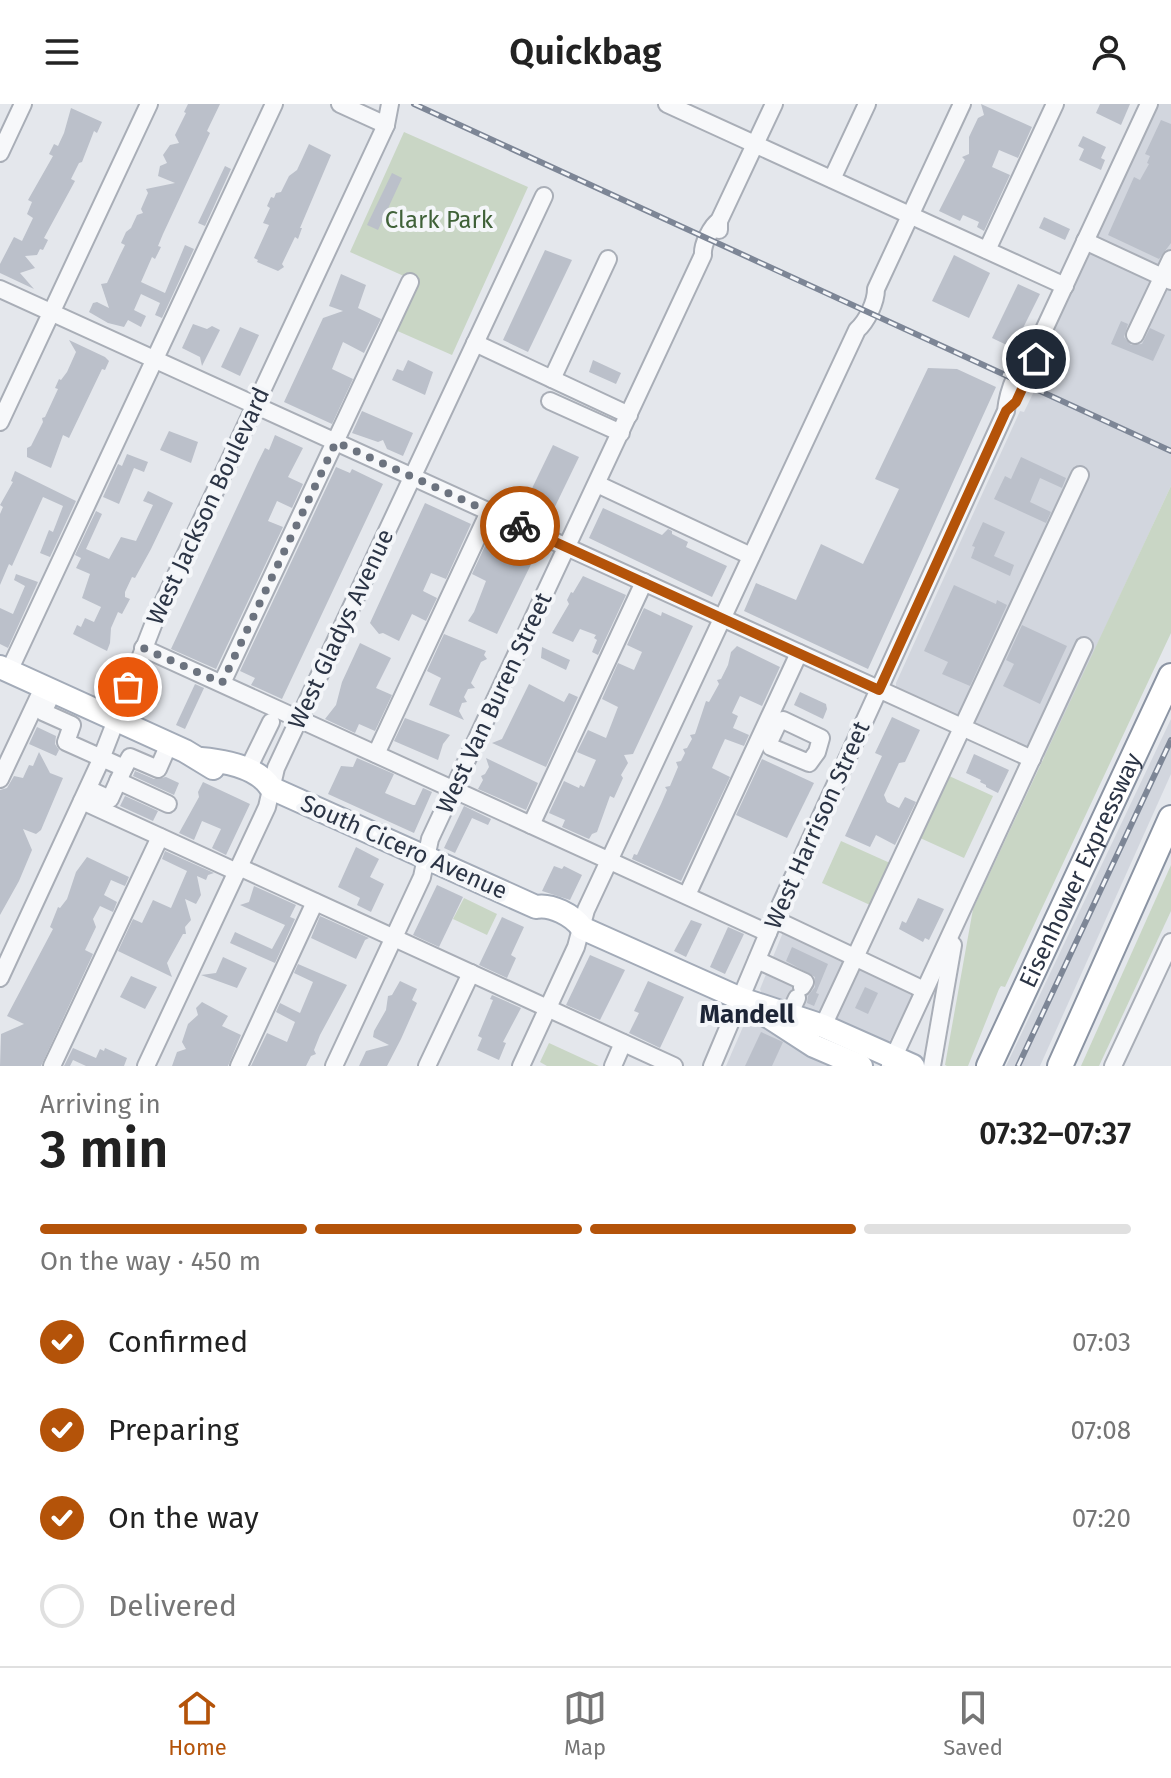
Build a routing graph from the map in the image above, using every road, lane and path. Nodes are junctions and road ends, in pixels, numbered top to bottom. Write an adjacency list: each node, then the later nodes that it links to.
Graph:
1 (23, 104): 15 (street)
2 (149, 104): 27 (street)
3 (274, 104): 30 (street)
4 (340, 104): 13 (street)
5 (390, 104): 13 (street, West Jackson Boulevard)
6 (401, 104): 13 (street, West Jackson Boulevard)
7 (774, 104): 14 (street, West Van Buren Street)
8 (867, 104): 16 (street)
9 (962, 104): 18 (street)
10 (1055, 104): 20 (street)
11 (1149, 104): 19 (street, West Harrison Street)
12 (674, 105): 14 (street)
13 (386, 125): 33 (street, West Jackson Boulevard)
14 (755, 144): 16 (street); 34 (street, West Van Buren Street)
15 (0, 153)
16 (832, 179): 18 (street)
17 (544, 196): 29 (street, West Gladys Avenue)
18 (911, 215): 20 (street); 43 (street)
19 (1085, 241): 23 (street); 25 (street, West Harrison Street)
20 (987, 250): 25 (street)
21 (608, 259): 31 (street)
22 (1171, 259): 23 (street)
23 (1167, 279): 28 (street)
24 (410, 282): 37 (street)
25 (1065, 286): 53 (street, West Harrison Street)
26 (0, 289): 27 (street)
27 (51, 312): 30 (street); 35 (street)
28 (1135, 335)
29 (475, 343): 31 (street); 39 (street, West Gladys Avenue)
30 (155, 359): 33 (street); 49 (street)
31 (552, 379): 34 (street)
32 (550, 401): 36 (street)
33 (255, 405): 37 (street); 47 (street, West Jackson Boulevard)
34 (629, 415): 36 (street, West Van Buren Street)
35 (0, 422)
36 (621, 433): 40 (street, West Van Buren Street)
37 (336, 442): 39 (street); 51 (street)
38 (1080, 475): 57 (street)
39 (412, 477): 41 (street); 54 (street, West Gladys Avenue)
40 (597, 484): 42 (street, West Van Buren Street); 43 (street)
41 (489, 512): 42 (street); 61 (street)
42 (567, 548): 44 (street); 71 (street, West Van Buren Street)
43 (751, 556): 45 (street)
44 (644, 582): 45 (street); 75 (street)
45 (722, 618): 48 (street); 78 (street)
46 (1084, 646): 64 (street)
47 (143, 648): 51 (street); 55 (street, West Jackson Boulevard)
48 (799, 653): 53 (street); 80 (street)
49 (4, 669): 52 (main road, South Cicero Avenue)
50 (1171, 676): 109 (highway, Eisenhower Expressway)
51 (222, 683): 54 (street)
52 (48, 690): 55 (main road, South Cicero Avenue); 62 (street); 67 (street)
53 (879, 690): 57 (street); 66 (street, West Harrison Street)
54 (299, 719): 61 (street); 65 (street, West Gladys Avenue)
55 (117, 721): 58 (main road, South Cicero Avenue); 62 (street, West Jackson Boulevard)
56 (271, 722): 59 (street)
57 (962, 728): 64 (street); 87 (street)
58 (169, 744): 63 (main road, South Cicero Avenue); 69 (street)
59 (257, 750): 65 (street); 68 (street)
60 (817, 752): 66 (street)
61 (376, 754): 71 (street)
62 (102, 757): 69 (street); 72 (street, West Jackson Boulevard)
63 (201, 759): 68 (main road, South Cicero Avenue); 70 (main road, South Cicero Avenue)
64 (1032, 759): 82 (street)
65 (280, 760): 70 (street, West Gladys Avenue)
66 (845, 764): 83 (street, West Harrison Street)
67 (2, 770)
68 (247, 771): 70 (main road, South Cicero Avenue)
69 (121, 774): 72 (street); 73 (street)
70 (271, 788): 77 (main road, South Cicero Avenue); 79 (street, West Gladys Avenue)
71 (453, 790): 75 (street); 77 (street, West Van Buren Street)
72 (85, 795): 76 (street); 90 (street, West Jackson Boulevard)
73 (168, 804)
74 (1171, 818): 110 (highway)
75 (531, 825): 78 (street)
76 (160, 837): 79 (street); 98 (street)
77 (426, 858): 84 (main road, South Cicero Avenue); 85 (street, West Van Buren Street)
78 (610, 860): 80 (street); 84 (street)
79 (238, 869): 81 (street); 99 (street, West Gladys Avenue)
80 (687, 895): 83 (street)
81 (315, 902): 85 (street); 100 (street)
82 (960, 913): 91 (street); 108 (street)
83 (771, 926): 87 (street); 88 (street, West Harrison Street)
84 (582, 928): 92 (main road, South Cicero Avenue); 94 (street)
85 (394, 938): 89 (street); 101 (street, West Van Buren Street)
86 (1171, 942): 111 (street)
87 (856, 957): 91 (street); 95 (street)
88 (757, 960): 92 (street, West Harrison Street); 93 (street)
89 (471, 973): 94 (street); 102 (street)
90 (0, 978)
91 (924, 990): 97 (street)
92 (741, 999): 93 (main road, South Cicero Avenue); 106 (street, West Harrison Street); 107 (main road, South Cicero Avenue)
93 (796, 1000): 95 (main road, South Cicero Avenue)
94 (548, 1008): 96 (street); 103 (street)
95 (823, 1026): 97 (main road, South Cicero Avenue)
96 (623, 1043): 104 (street); 105 (street)
97 (898, 1063)
98 (52, 1066)
99 (146, 1066)
100 (239, 1066)
101 (334, 1066)
102 (427, 1066)
103 (521, 1066)
104 (613, 1066)
105 (674, 1066)
106 (712, 1066)
107 (861, 1066)
108 (932, 1066)
109 (989, 1066)
110 (1060, 1066)
111 (1113, 1066)

